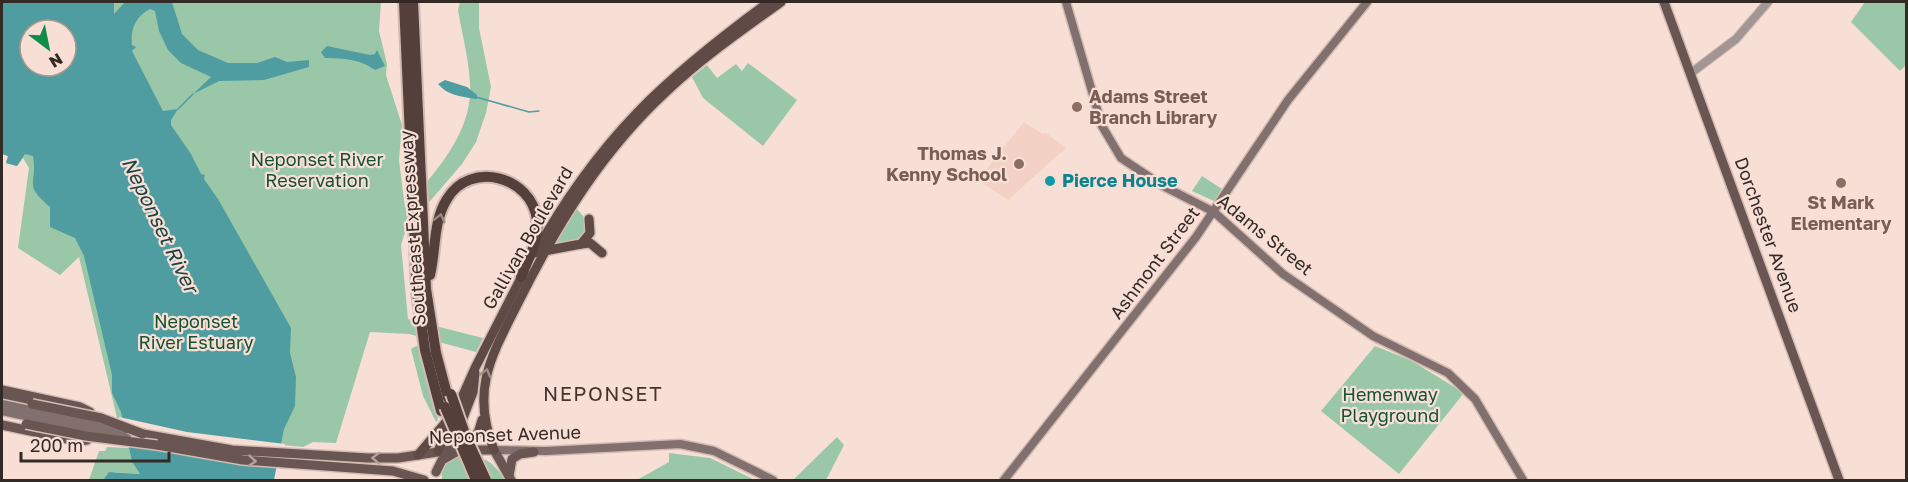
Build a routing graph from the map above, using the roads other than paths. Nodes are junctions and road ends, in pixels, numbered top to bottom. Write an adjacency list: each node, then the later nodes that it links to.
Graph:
1 (406, 2): 18 (highway, Southeast Expressway)
2 (415, 2): 16 (highway, Southeast Expressway); 18 (highway)
3 (769, 2): 9 (highway, Gallivan Boulevard)
4 (781, 2): 9 (highway, Gallivan Boulevard)
5 (1066, 2): 11 (main road, Adams Street)
6 (1366, 2): 11 (main road, Ashmont Street)
7 (1664, 2): 10 (main road, Dorchester Avenue)
8 (1768, 2): 10 (street)
9 (705, 54): 14 (highway, Gallivan Boulevard); 17 (highway, Gallivan Boulevard)
10 (1691, 73): 49 (main road, Dorchester Avenue)
11 (1214, 212): 47 (main road, Ashmont Street); 48 (main road, Adams Street)
12 (589, 219): 13 (highway)
13 (581, 244): 14 (highway); 15 (highway)
14 (544, 251): 26 (highway, Gallivan Boulevard, one-way to 14)
15 (603, 254)
16 (430, 275): 17 (highway, one-way to 17); 18 (highway, Southeast Expressway)
17 (521, 277): 20 (highway, Gallivan Boulevard)
18 (428, 322): 19 (highway, Southeast Expressway)
19 (433, 352): 23 (highway, Southeast Expressway); 23 (highway, Southeast Expressway)
20 (475, 368): 23 (highway, Gallivan Boulevard); 26 (highway)
21 (2, 390): 29 (main road)
22 (2, 397): 30 (main road, bridge)
23 (449, 403): 35 (highway, Gallivan Boulevard); 37 (highway); 42 (highway, Southeast Expressway); 43 (highway, bridge); 44 (highway, bridge); 45 (highway, Southeast Expressway, bridge)
24 (2, 404): 30 (main road, bridge)
25 (2, 411): 31 (main road, bridge)
26 (483, 412): 34 (highway, Gallivan Boulevard)
27 (2, 419): 29 (main road)
28 (2, 427): 29 (main road)
29 (27, 427): 31 (main road, bridge)
30 (143, 434): 32 (main road)
31 (157, 445): 32 (main road)
32 (195, 448): 38 (main road, Neponset Avenue)
33 (470, 450): 34 (main road, Neponset Avenue); 35 (main road, Neponset Avenue); 39 (main road)
34 (494, 450): 36 (main road, Neponset Avenue); 40 (main road)
35 (438, 452): 37 (main road, Neponset Avenue); 39 (main road)
36 (534, 452): 40 (main road); 46 (main road, Neponset Avenue)
37 (418, 455): 38 (main road, Neponset Avenue, one-way to 38)
38 (333, 461): 41 (main road, Neponset Avenue)
39 (436, 476)
40 (510, 479)
41 (424, 480)
42 (471, 480)
43 (476, 480)
44 (482, 480)
45 (486, 480)
46 (773, 480)
47 (1004, 480)
48 (1523, 480)
49 (1839, 480)

